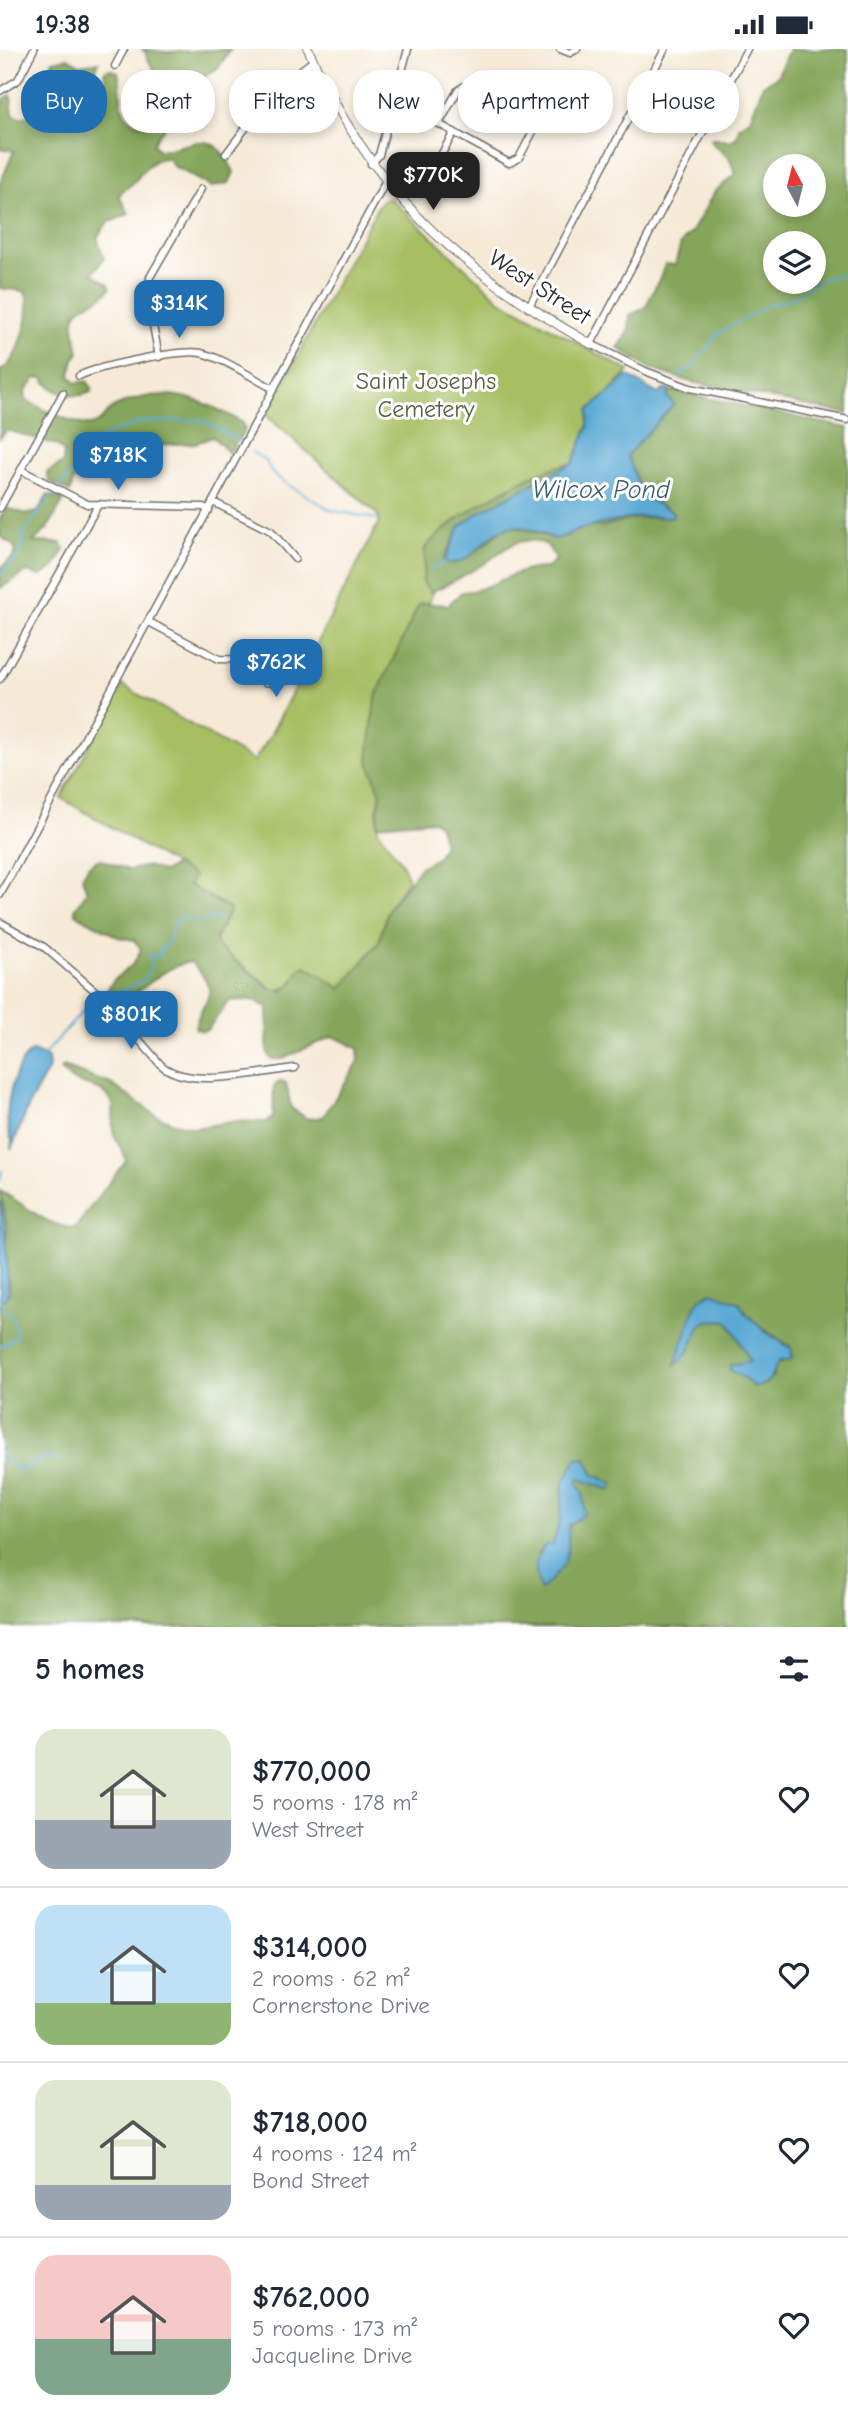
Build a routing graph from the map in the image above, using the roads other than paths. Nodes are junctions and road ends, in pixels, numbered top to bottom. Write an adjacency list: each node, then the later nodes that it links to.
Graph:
1 (34, 49): 12 (street)
2 (124, 49): 10 (street)
3 (307, 49): 9 (street, West Street)
4 (408, 49): 11 (street)
5 (560, 49): 6 (street)
6 (577, 49)
7 (665, 49): 22 (street)
8 (747, 49): 23 (street)
9 (313, 61): 17 (street); 18 (street, West Street)
10 (115, 66)
11 (403, 70)
12 (0, 91)
13 (444, 115): 15 (street)
14 (444, 127): 15 (street)
15 (454, 132): 19 (street)
16 (386, 133): 18 (street)
17 (226, 154)
18 (372, 164): 20 (street, West Street)
19 (429, 178)
20 (385, 183): 22 (street, West Street); 26 (street)
21 (201, 189): 24 (street)
22 (528, 308): 23 (street, West Street)
23 (591, 344): 28 (street, West Street)
24 (159, 357): 25 (street); 26 (street)
25 (79, 376)
26 (274, 389): 30 (street)
27 (63, 393): 29 (street)
28 (848, 420)
29 (21, 470): 31 (street); 32 (street)
30 (213, 502): 33 (street); 34 (street)
31 (98, 505): 33 (street); 37 (street)
32 (0, 507)
33 (209, 510): 35 (street)
34 (295, 559)
35 (149, 622): 36 (street); 38 (street)
36 (252, 660): 36 (street)
37 (0, 679)
38 (0, 895)
39 (0, 922): 40 (street)
40 (295, 1068)

